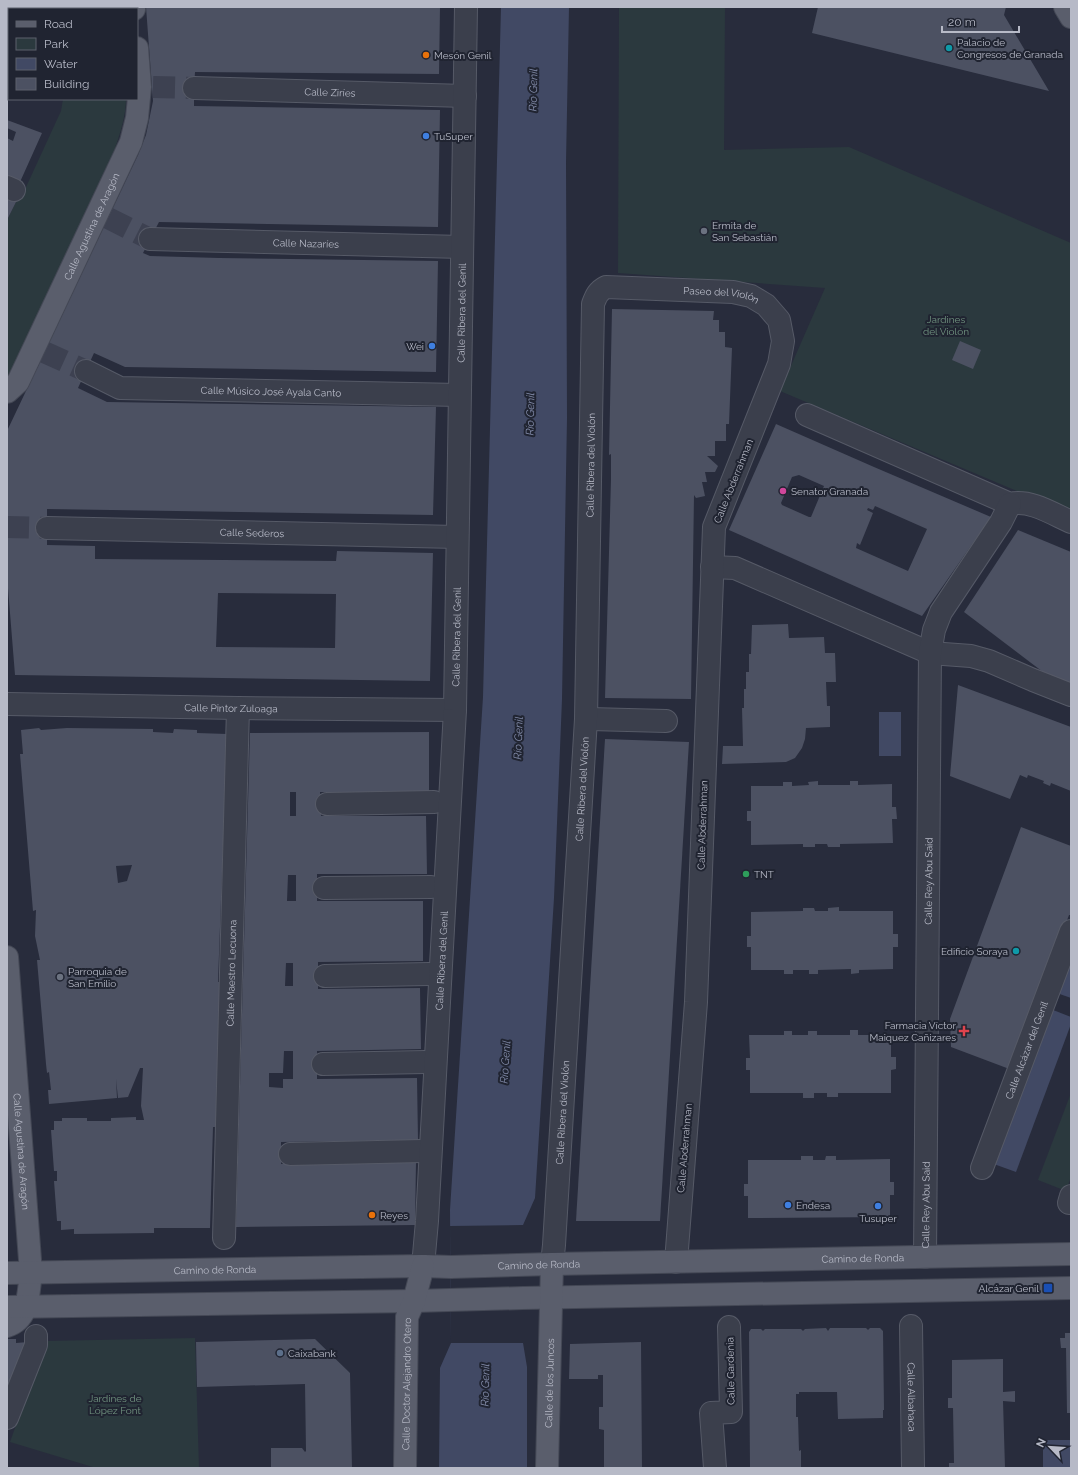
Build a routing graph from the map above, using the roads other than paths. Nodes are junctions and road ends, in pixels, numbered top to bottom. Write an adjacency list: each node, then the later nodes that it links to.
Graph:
1 (466, 7): 6 (street, Calle Ribera del Genil)
2 (1065, 7): 3 (main road)
3 (1071, 18)
4 (138, 52): 11 (main road, Calle Agustina de Aragón)
5 (194, 88): 6 (street, Calle Ziríes)
6 (465, 96): 8 (street, Calle Ribera del Genil)
7 (150, 239): 8 (street, Calle Nazaríes)
8 (462, 247): 12 (street, Calle Ribera del Genil)
9 (594, 313): 13 (street, Paseo del Violón); 45 (street, Calle Ribera del Violón)
10 (86, 371): 12 (street, Calle Músico José Ayala Canto)
11 (7, 392)
12 (459, 395): 18 (street, Calle Ribera del Genil)
13 (766, 398): 19 (street, Calle Abderrahman)
14 (807, 416): 15 (street)
15 (1010, 504): 16 (street); 20 (street, Calle Rey Abu Said)
16 (1071, 522)
17 (47, 528): 18 (street, Calle Sederos)
18 (457, 537): 24 (street, Calle Ribera del Genil)
19 (712, 567): 20 (street); 44 (street, Calle Abderrahman)
20 (930, 653): 21 (street); 43 (street, Calle Rey Abu Said)
21 (1071, 694)
22 (7, 704): 23 (street, Calle Pintor Zuloaga)
23 (238, 708): 24 (street, Calle Pintor Zuloaga); 41 (street, Calle Maestro Lecuona)
24 (455, 710): 46 (street, Calle Ribera del Genil)
25 (590, 719): 26 (street)
26 (666, 721)
27 (434, 802): 28 (street)
28 (327, 804)
29 (431, 887): 30 (street)
30 (324, 888)
31 (1071, 931): 40 (street, Calle Alcázar del Genil)
32 (8, 969): 37 (main road, Calle Agustina de Aragón)
33 (429, 974): 34 (street, Calle Ribera del Genil)
34 (325, 976)
35 (426, 1062): 36 (street)
36 (323, 1064)
37 (12, 1101): 47 (main road, Calle Agustina de Aragón)
38 (422, 1151): 39 (street)
39 (290, 1154)
40 (982, 1168)
41 (224, 1238)
42 (1071, 1254): 43 (main road, Camino de Ronda)
43 (925, 1257): 44 (main road, Camino de Ronda)
44 (676, 1262): 45 (main road, Camino de Ronda)
45 (552, 1264): 46 (main road, Camino de Ronda); 50 (main road, Calle de los Juncos)
46 (423, 1266): 47 (main road, Camino de Ronda); 51 (main road, Calle Doctor Alejandro Otero)
47 (31, 1273): 48 (main road, Camino de Ronda); 52 (main road, Calle Agustina de Aragón)
48 (7, 1274)
49 (1071, 1288): 50 (main road)
50 (551, 1297): 51 (main road); 59 (main road, Calle de los Juncos)
51 (414, 1301): 52 (main road); 58 (main road, Calle Doctor Alejandro Otero)
52 (17, 1307): 53 (main road)
53 (7, 1326)
54 (912, 1326): 61 (street, Calle Albahaca)
55 (729, 1327): 60 (street, Calle Gardenia)
56 (36, 1340): 57 (street)
57 (7, 1418)
58 (405, 1468)
59 (547, 1468)
60 (715, 1468)
61 (914, 1468)

